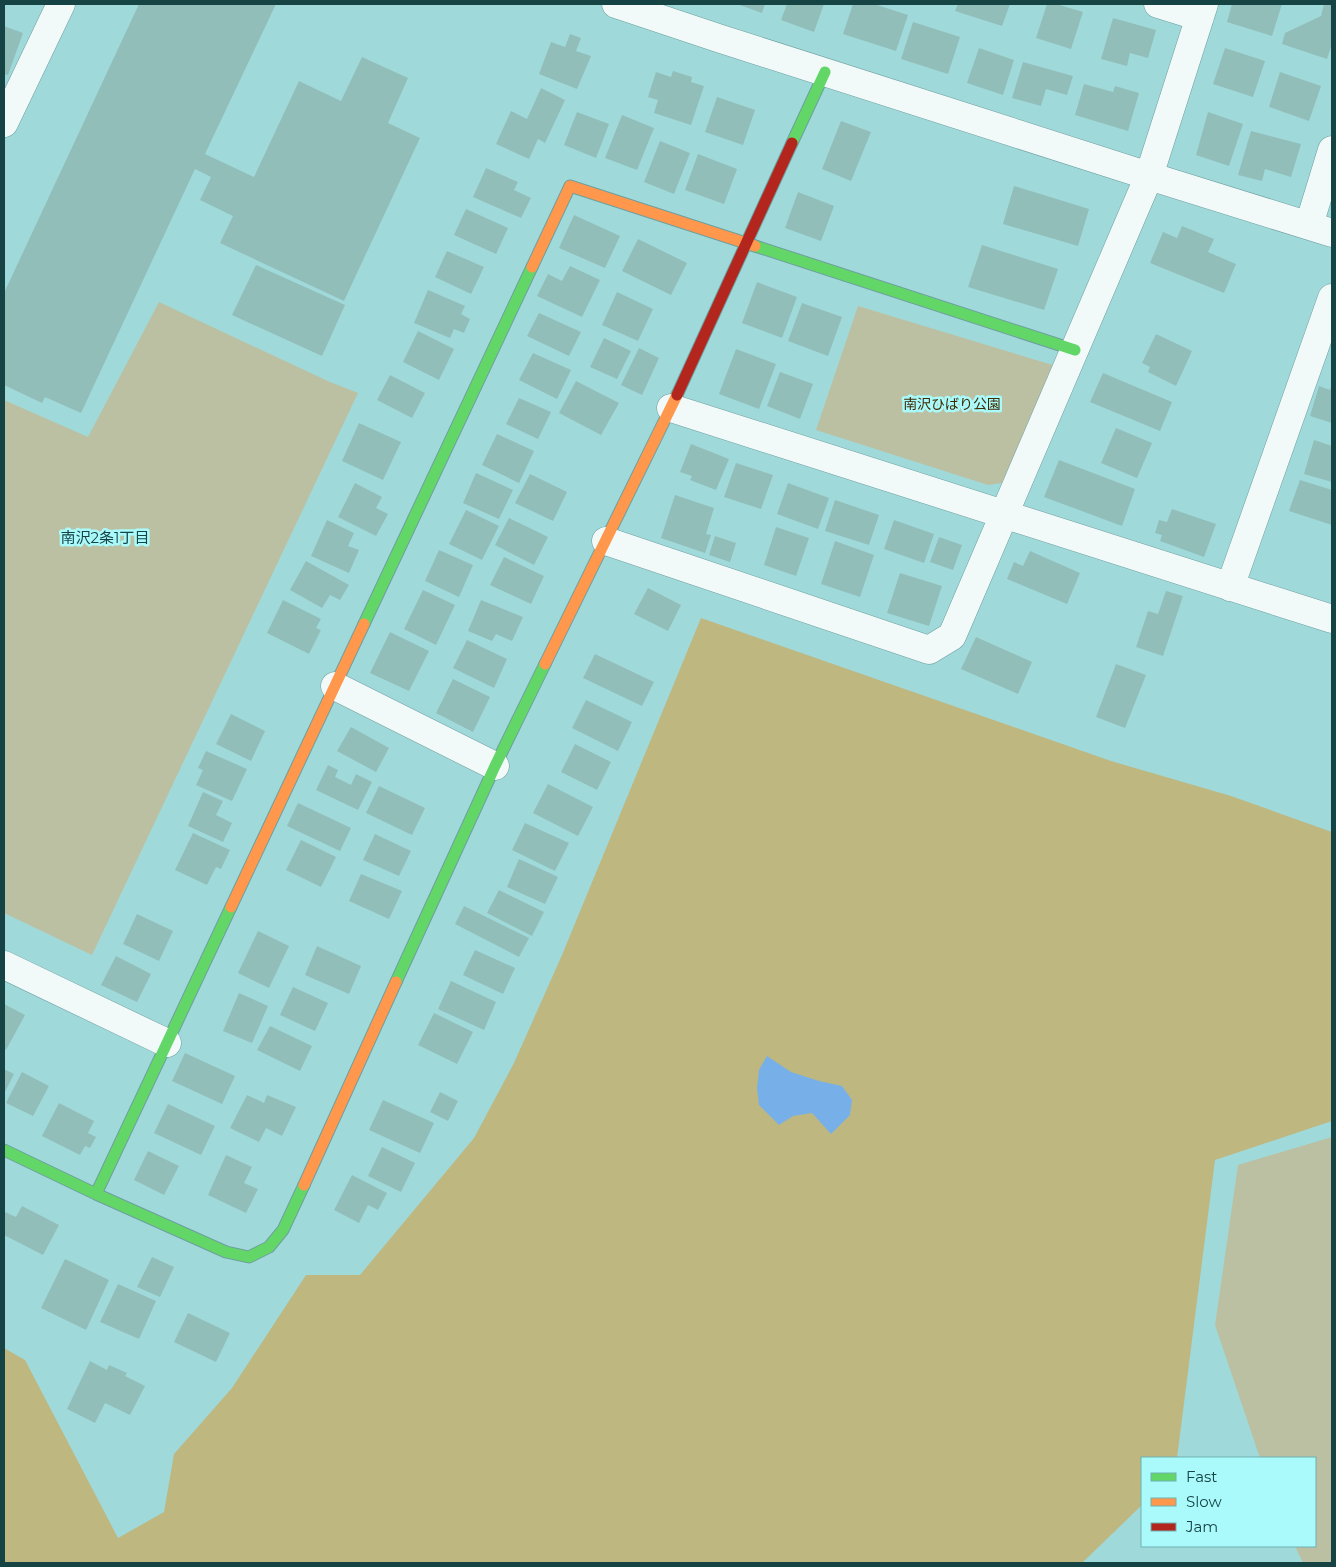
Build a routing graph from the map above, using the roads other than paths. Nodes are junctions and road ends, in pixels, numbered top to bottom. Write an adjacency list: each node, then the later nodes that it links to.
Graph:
1 (616, 4): 5 (street)
2 (1158, 4): 4 (street)
3 (56, 5): 6 (street)
4 (1202, 10): 8 (street)
5 (825, 72): 8 (street); 10 (street)
6 (4, 123)
7 (1332, 150): 9 (street)
8 (1149, 176): 9 (street); 12 (street)
9 (1320, 229)
10 (746, 244): 12 (street); 13 (street); 18 (street)
11 (1332, 298): 16 (street)
12 (1075, 350): 14 (street)
13 (670, 408): 14 (street); 15 (street)
14 (1004, 514): 15 (street); 16 (street)
15 (606, 541): 19 (street)
16 (1230, 587): 17 (street)
17 (1332, 620)
18 (335, 686): 19 (street); 21 (street)
19 (496, 766): 23 (street)
20 (4, 965): 21 (street)
21 (167, 1043): 23 (street)
22 (4, 1150): 23 (street)
23 (96, 1194)

